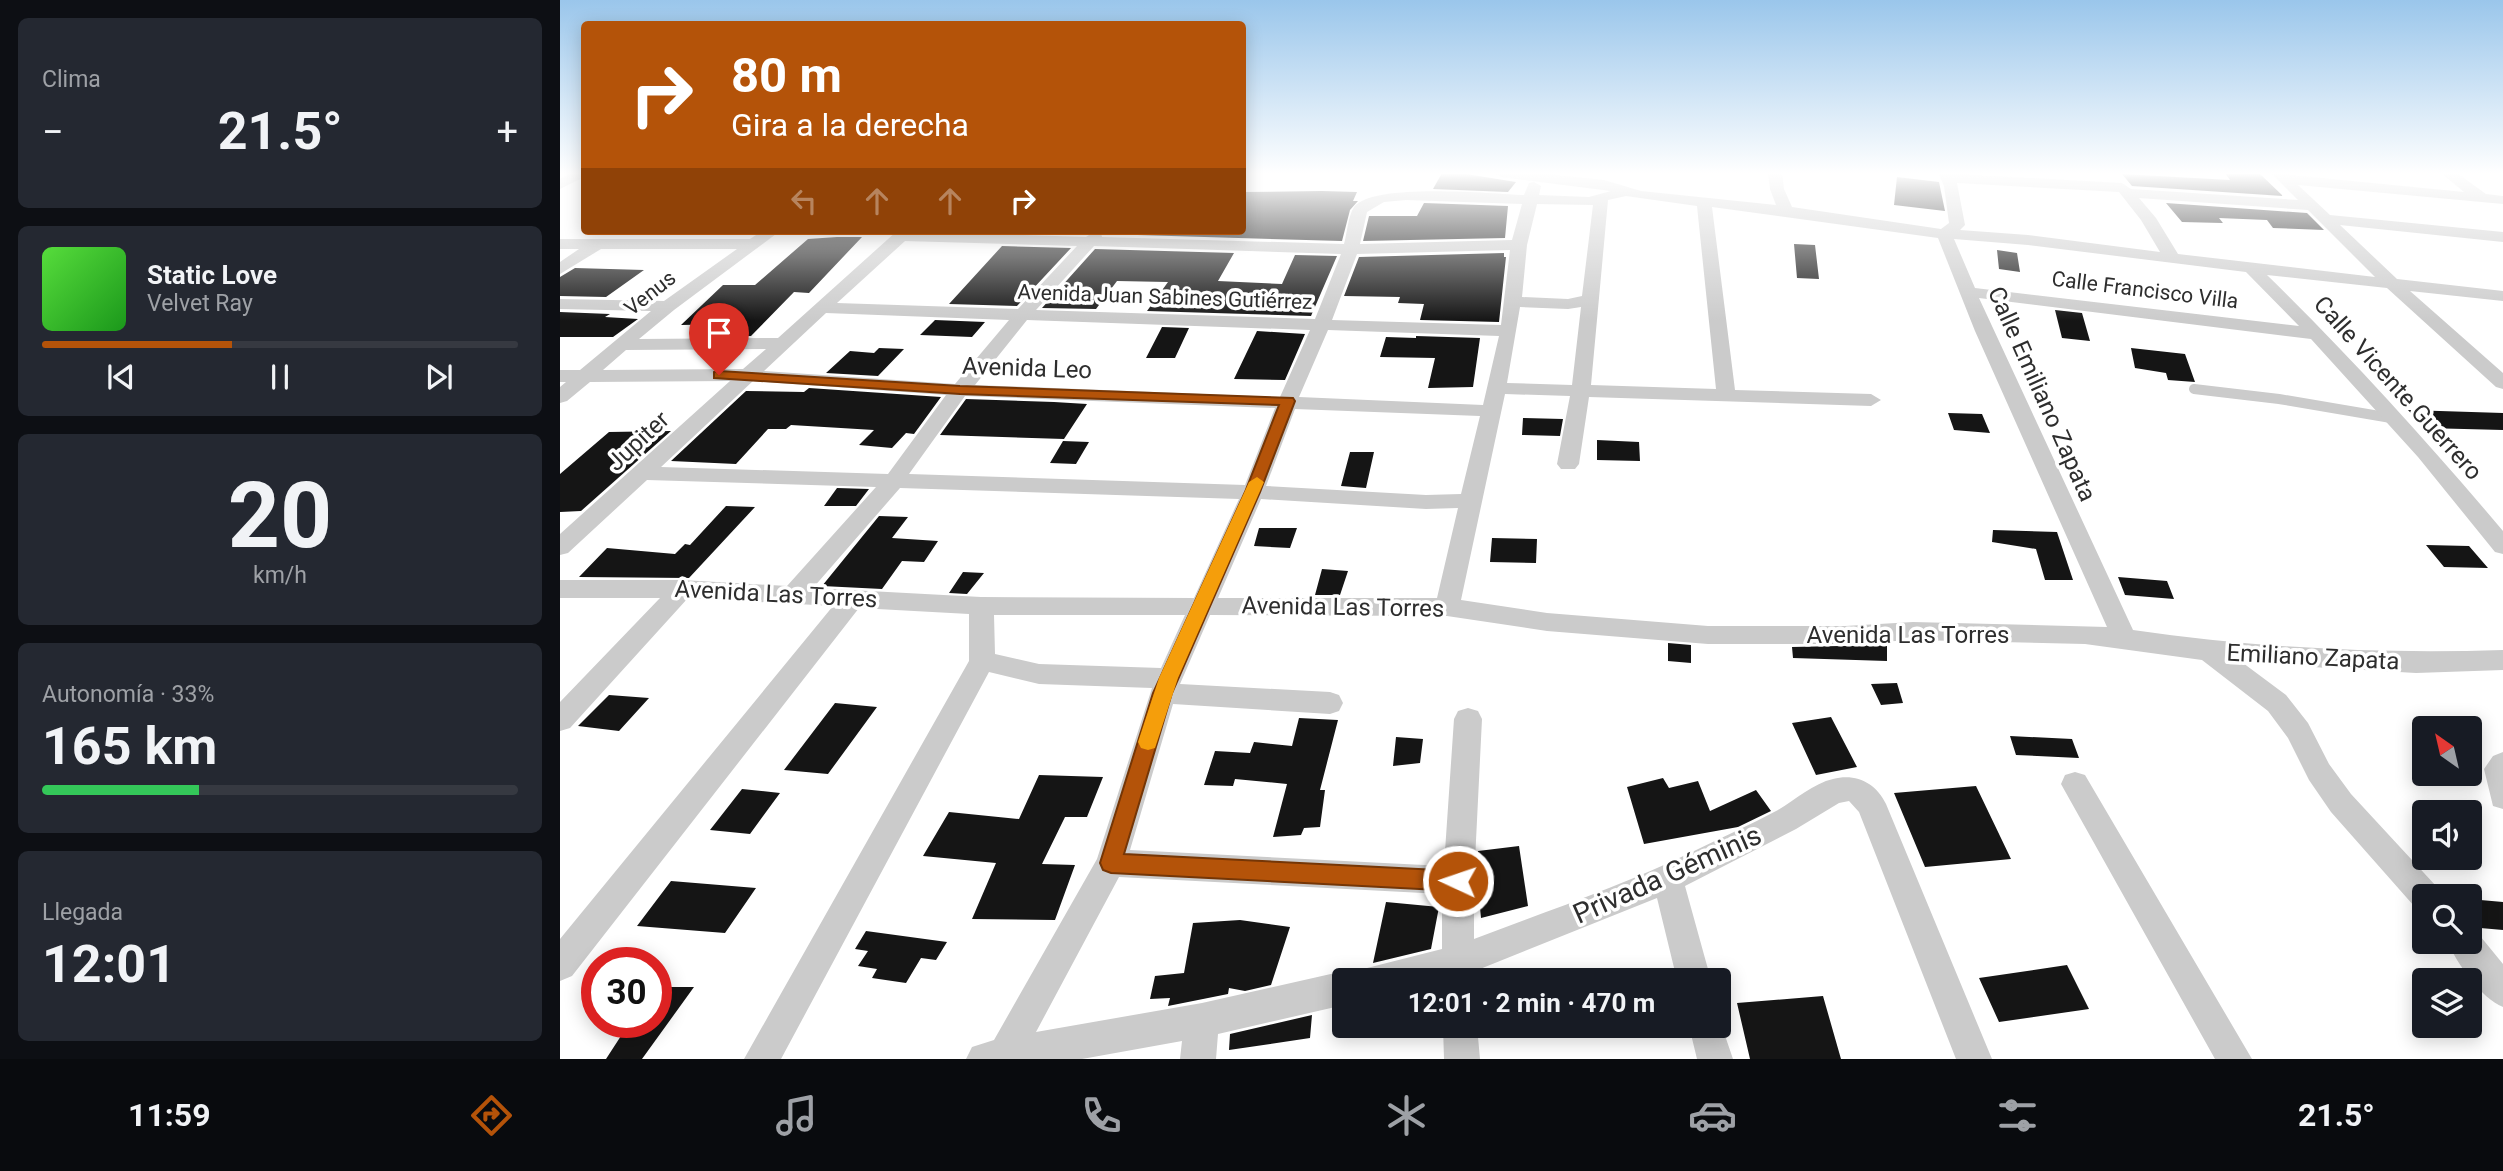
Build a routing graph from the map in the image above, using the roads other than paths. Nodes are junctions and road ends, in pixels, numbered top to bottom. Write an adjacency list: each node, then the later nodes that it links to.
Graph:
1 (1357, 222): 21 (street)
2 (1525, 222): 20 (street)
3 (1599, 222): 28 (street)
4 (1706, 222): 47 (street)
5 (1864, 222): 10 (street)
6 (1956, 222): 10 (street)
7 (2148, 222): 22 (street)
8 (2329, 222): 25 (street)
9 (2360, 222): 16 (street)
10 (1944, 234): 22 (street); 26 (street, Calle Emiliano Zapata)
11 (612, 235): 18 (street)
12 (766, 235): 19 (street, Venus)
13 (903, 235): 32 (street, Jupiter)
14 (967, 235): 15 (street)
15 (1094, 237): 21 (street); 33 (street)
16 (2503, 237)
17 (560, 244): 18 (street)
18 (597, 244): 19 (street); 24 (street)
19 (754, 244): 31 (street, Venus)
20 (1519, 245): 21 (street); 29 (street)
21 (1351, 249): 34 (street)
22 (2172, 258): 23 (street)
23 (2251, 268): 25 (street); 36 (street, Calle Vicente Guerrero)
24 (560, 269)
25 (2392, 284): 27 (street); 42 (street)
26 (1968, 292): 36 (street, Calle Francisco Villa); 67 (street, Calle Emiliano Zapata)
27 (2503, 296)
28 (1591, 300): 29 (street); 45 (street)
29 (1514, 302): 35 (street)
30 (560, 304): 31 (street)
31 (668, 306): 38 (street, Venus)
32 (820, 308): 33 (street, Avenida Juan Sabines Gutiérrez); 37 (street, Jupiter)
33 (1024, 313): 34 (street, Avenida Juan Sabines Gutiérrez); 46 (street)
34 (1321, 326): 35 (street, Avenida Juan Sabines Gutiérrez); 50 (street)
35 (1509, 331): 43 (street)
36 (2317, 334): 52 (street, Calle Vicente Guerrero)
37 (782, 343): 38 (street); 39 (street, Jupiter)
38 (622, 345): 41 (street, Venus)
39 (746, 375): 41 (street, Avenida Leo); 46 (street, Avenida Leo); 54 (street, Jupiter)
40 (560, 376): 41 (street, Avenida Leo)
41 (584, 377): 48 (street, Venus)
42 (2503, 383)
43 (1497, 388): 45 (street); 51 (street)
44 (2194, 388): 52 (lane)
45 (1581, 389): 47 (street); 53 (street)
46 (960, 390): 50 (street, Avenida Leo); 55 (street)
47 (1726, 395): 49 (street)
48 (560, 397)
49 (1871, 400)
50 (1288, 401): 51 (street, Avenida Leo); 56 (street)
51 (1492, 411): 57 (street)
52 (2391, 418): 58 (street, Calle Vicente Guerrero)
53 (1568, 464)
54 (639, 473): 55 (street); 59 (street, Jupiter)
55 (892, 483): 56 (street); 62 (street)
56 (1253, 492): 57 (street); 65 (street)
57 (1469, 501): 66 (street)
58 (2503, 546)
59 (560, 547)
60 (560, 589): 61 (street, Avenida Las Torres)
61 (682, 589): 62 (street, Avenida Las Torres); 74 (street)
62 (794, 594): 63 (street, Avenida Las Torres)
63 (854, 597): 64 (street, Avenida Las Torres); 84 (street)
64 (981, 606): 65 (street, Avenida Las Torres); 70 (street)
65 (1203, 606): 66 (street, Avenida Las Torres); 71 (street)
66 (1447, 607): 67 (street, Avenida Las Torres)
67 (2124, 638): 68 (street, Emiliano Zapata)
68 (2209, 651): 69 (street, Emiliano Zapata); 82 (street)
69 (2503, 660)
70 (982, 661): 71 (street); 94 (street)
71 (1166, 686): 72 (street); 79 (street)
72 (1330, 703)
73 (1468, 719): 81 (street)
74 (560, 720)
75 (2503, 764): 77 (street)
76 (2076, 784): 99 (street)
77 (2503, 797)
78 (1871, 804): 80 (street, Privada Géminis); 98 (street)
79 (1111, 863): 81 (street); 93 (street)
80 (1668, 879): 86 (street, Privada Géminis); 87 (street)
81 (1458, 881): 85 (street)
82 (2414, 884)
83 (2474, 954): 88 (street)
84 (560, 965)
85 (1457, 968)
86 (1464, 968)
87 (1691, 968)
88 (2503, 990)
89 (1332, 991): 90 (street)
90 (1202, 1020): 93 (street); 95 (street)
91 (1461, 1038): 96 (street)
92 (1709, 1038): 97 (street)
93 (995, 1057)
94 (762, 1059)
95 (1198, 1059)
96 (1462, 1059)
97 (1715, 1059)
98 (1974, 1059)
99 (2234, 1059)

